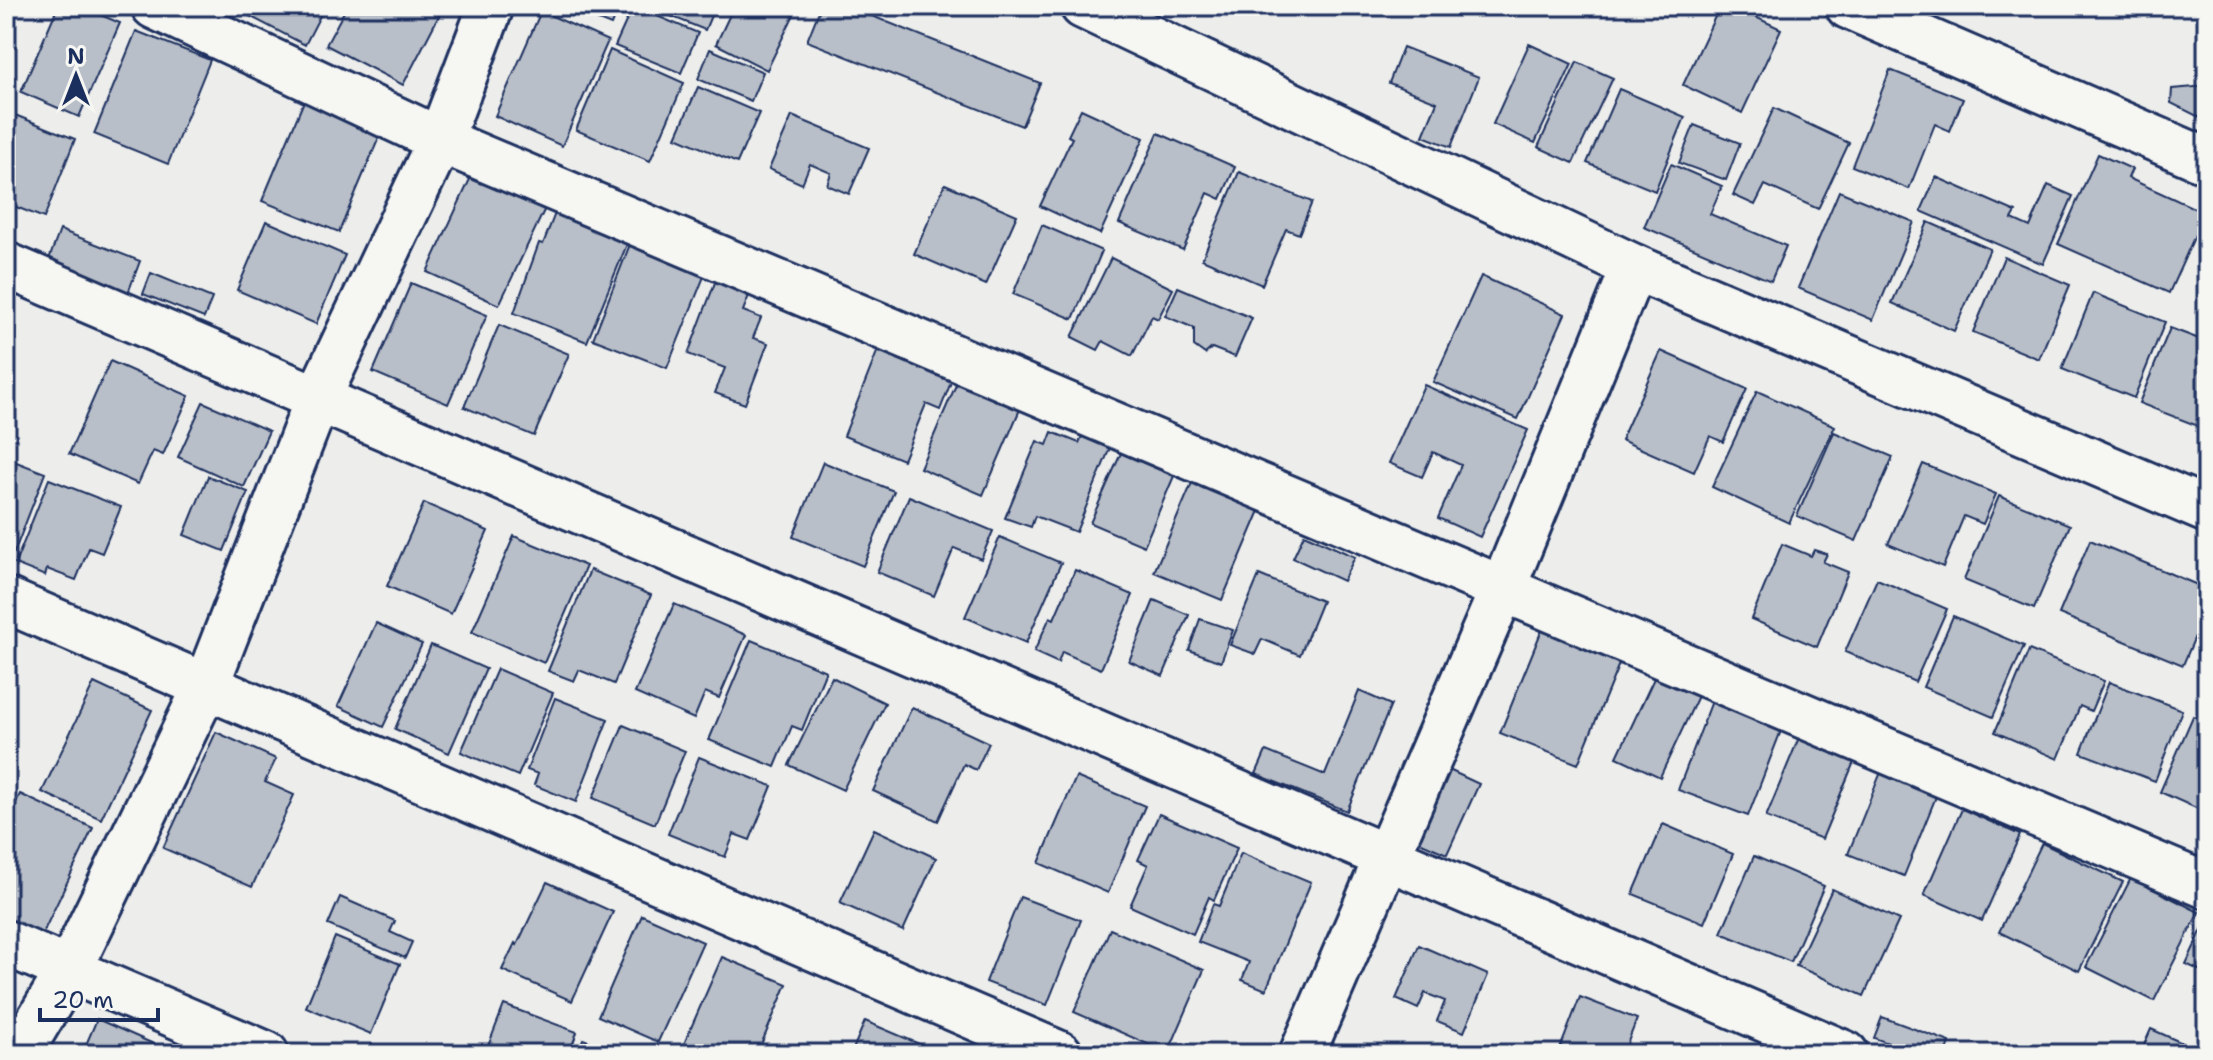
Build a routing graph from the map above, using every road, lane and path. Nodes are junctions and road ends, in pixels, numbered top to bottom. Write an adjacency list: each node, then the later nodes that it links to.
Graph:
1 (154, 6): 5 (street)
2 (491, 6): 5 (street)
3 (1083, 6): 8 (street)
4 (1848, 6): 6 (street)
5 (440, 140): 9 (street); 11 (street)
6 (2207, 161)
7 (6, 265): 9 (street)
8 (1634, 267): 10 (street); 11 (street)
9 (318, 398): 13 (street); 14 (street)
10 (2207, 510)
11 (1503, 588): 14 (street); 15 (street)
12 (6, 600): 13 (street)
13 (206, 686): 17 (street); 20 (street)
14 (1386, 858): 21 (street); 22 (street)
15 (2207, 886)
16 (6, 943): 17 (street)
17 (69, 970): 18 (street); 19 (street)
18 (19, 1054)
19 (266, 1054)
20 (1060, 1054)
21 (1302, 1054)
22 (1846, 1054)

